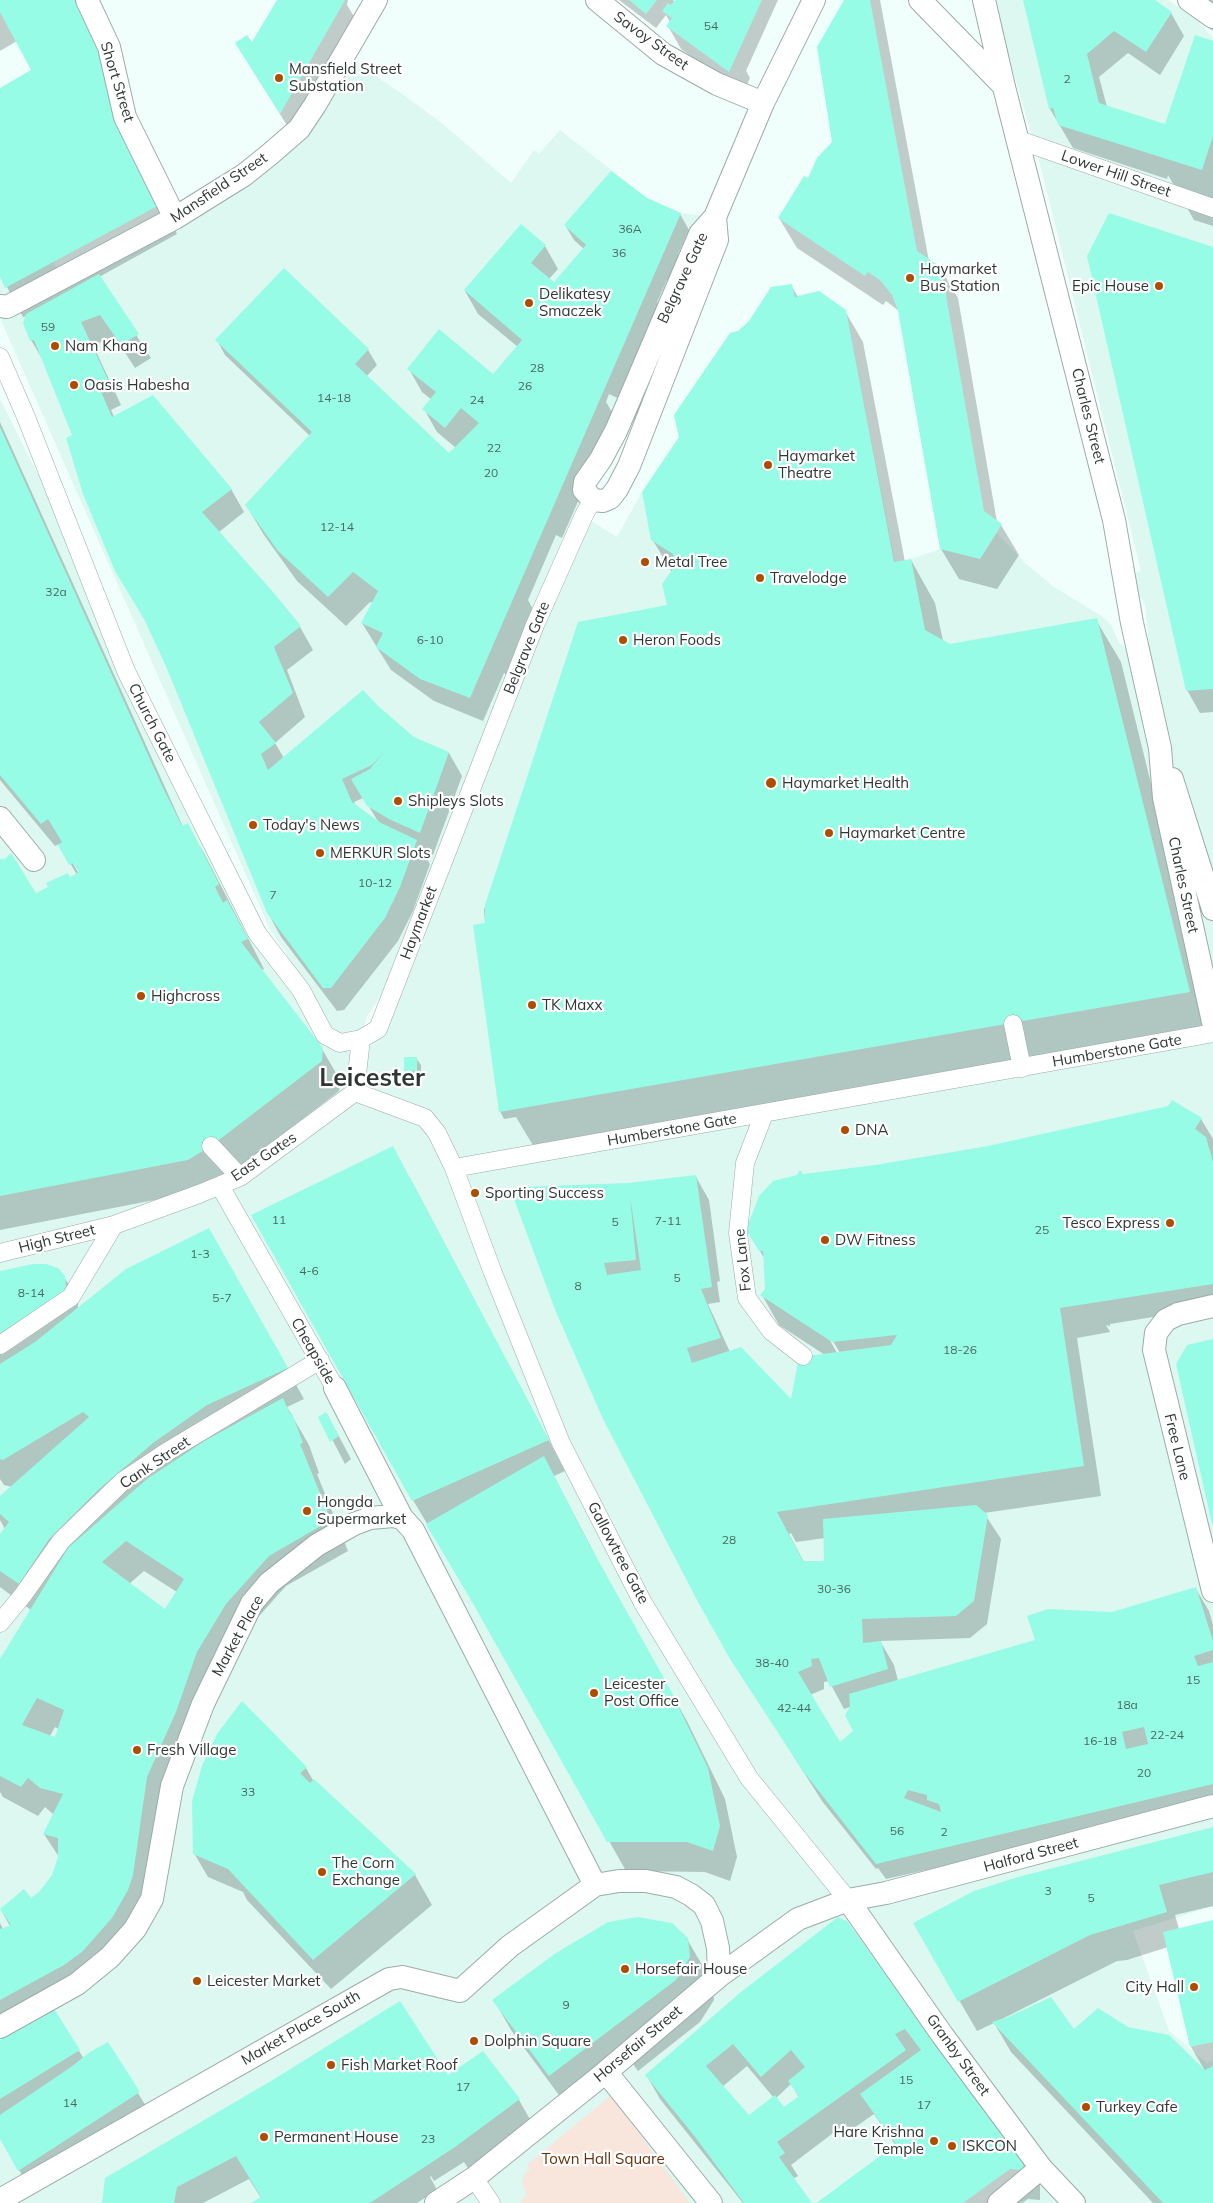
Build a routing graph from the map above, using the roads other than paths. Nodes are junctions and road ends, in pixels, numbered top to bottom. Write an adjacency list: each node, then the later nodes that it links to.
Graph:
1 (87, 0): 14 (street, Short Street)
2 (376, 0): 14 (street, Mansfield Street)
3 (597, 0): 10 (street, Savoy Street)
4 (814, 0): 10 (street, Belgrave Gate)
5 (920, 0): 9 (street, Charles Street)
6 (984, 0): 9 (street, Charles Street)
7 (1189, 0): 8 (street)
8 (1213, 17)
9 (1004, 87): 11 (street, Charles Street)
10 (762, 103): 13 (street, Belgrave Gate)
11 (1019, 140): 12 (street, Lower Hill Street); 18 (street, Charles Street)
12 (1213, 208)
13 (715, 217): 17 (street, Belgrave Gate); 17 (street, Belgrave Gate)
14 (175, 218): 15 (street, Mansfield Street)
15 (0, 306)
16 (0, 357): 26 (street, Church Gate)
17 (593, 500): 19 (street, Belgrave Gate)
18 (1160, 748): 22 (street, Charles Street); 23 (street, Charles Street)
19 (467, 799): 26 (street, Haymarket)
20 (0, 818): 21 (street)
21 (34, 860)
22 (1213, 909)
23 (1212, 1014)
24 (1013, 1024): 27 (street)
25 (1213, 1033): 27 (street, Humberstone Gate)
26 (361, 1039): 28 (street)
27 (1022, 1068): 29 (street, Humberstone Gate)
28 (355, 1092): 31 (street); 32 (street, East Gates)
29 (764, 1114): 31 (street, Humberstone Gate); 38 (street, Fox Lane)
30 (211, 1146): 32 (street)
31 (454, 1168): 45 (street, Gallowtree Gate)
32 (240, 1177): 33 (street, East Gates)
33 (220, 1186): 34 (street, East Gates); 39 (street, Cheapside)
34 (114, 1225): 35 (street, High Street); 37 (street)
35 (0, 1253)
36 (1213, 1306): 41 (street, Free Lane)
37 (0, 1345)
38 (803, 1356)
39 (328, 1375): 40 (street, Cheapside); 42 (street, Cank Street)
40 (402, 1518): 44 (street); 47 (street, Market Place)
41 (1213, 1590)
42 (0, 1623)
43 (1213, 1806): 45 (street, Halford Street)
44 (595, 1885): 46 (street); 51 (street, Market Place South)
45 (848, 1900): 46 (street, Horsefair Street); 49 (street, Granby Street)
46 (719, 1976): 48 (street, Horsefair Street)
47 (0, 2027)
48 (606, 2072): 50 (street, Horsefair Street); 54 (street)
49 (1041, 2168): 55 (street); 56 (street, Granby Street)
50 (474, 2178): 52 (street, Horsefair Street); 53 (street)
51 (1, 2200)
52 (436, 2203)
53 (491, 2203)
54 (710, 2203)
55 (999, 2203)
56 (1074, 2203)

